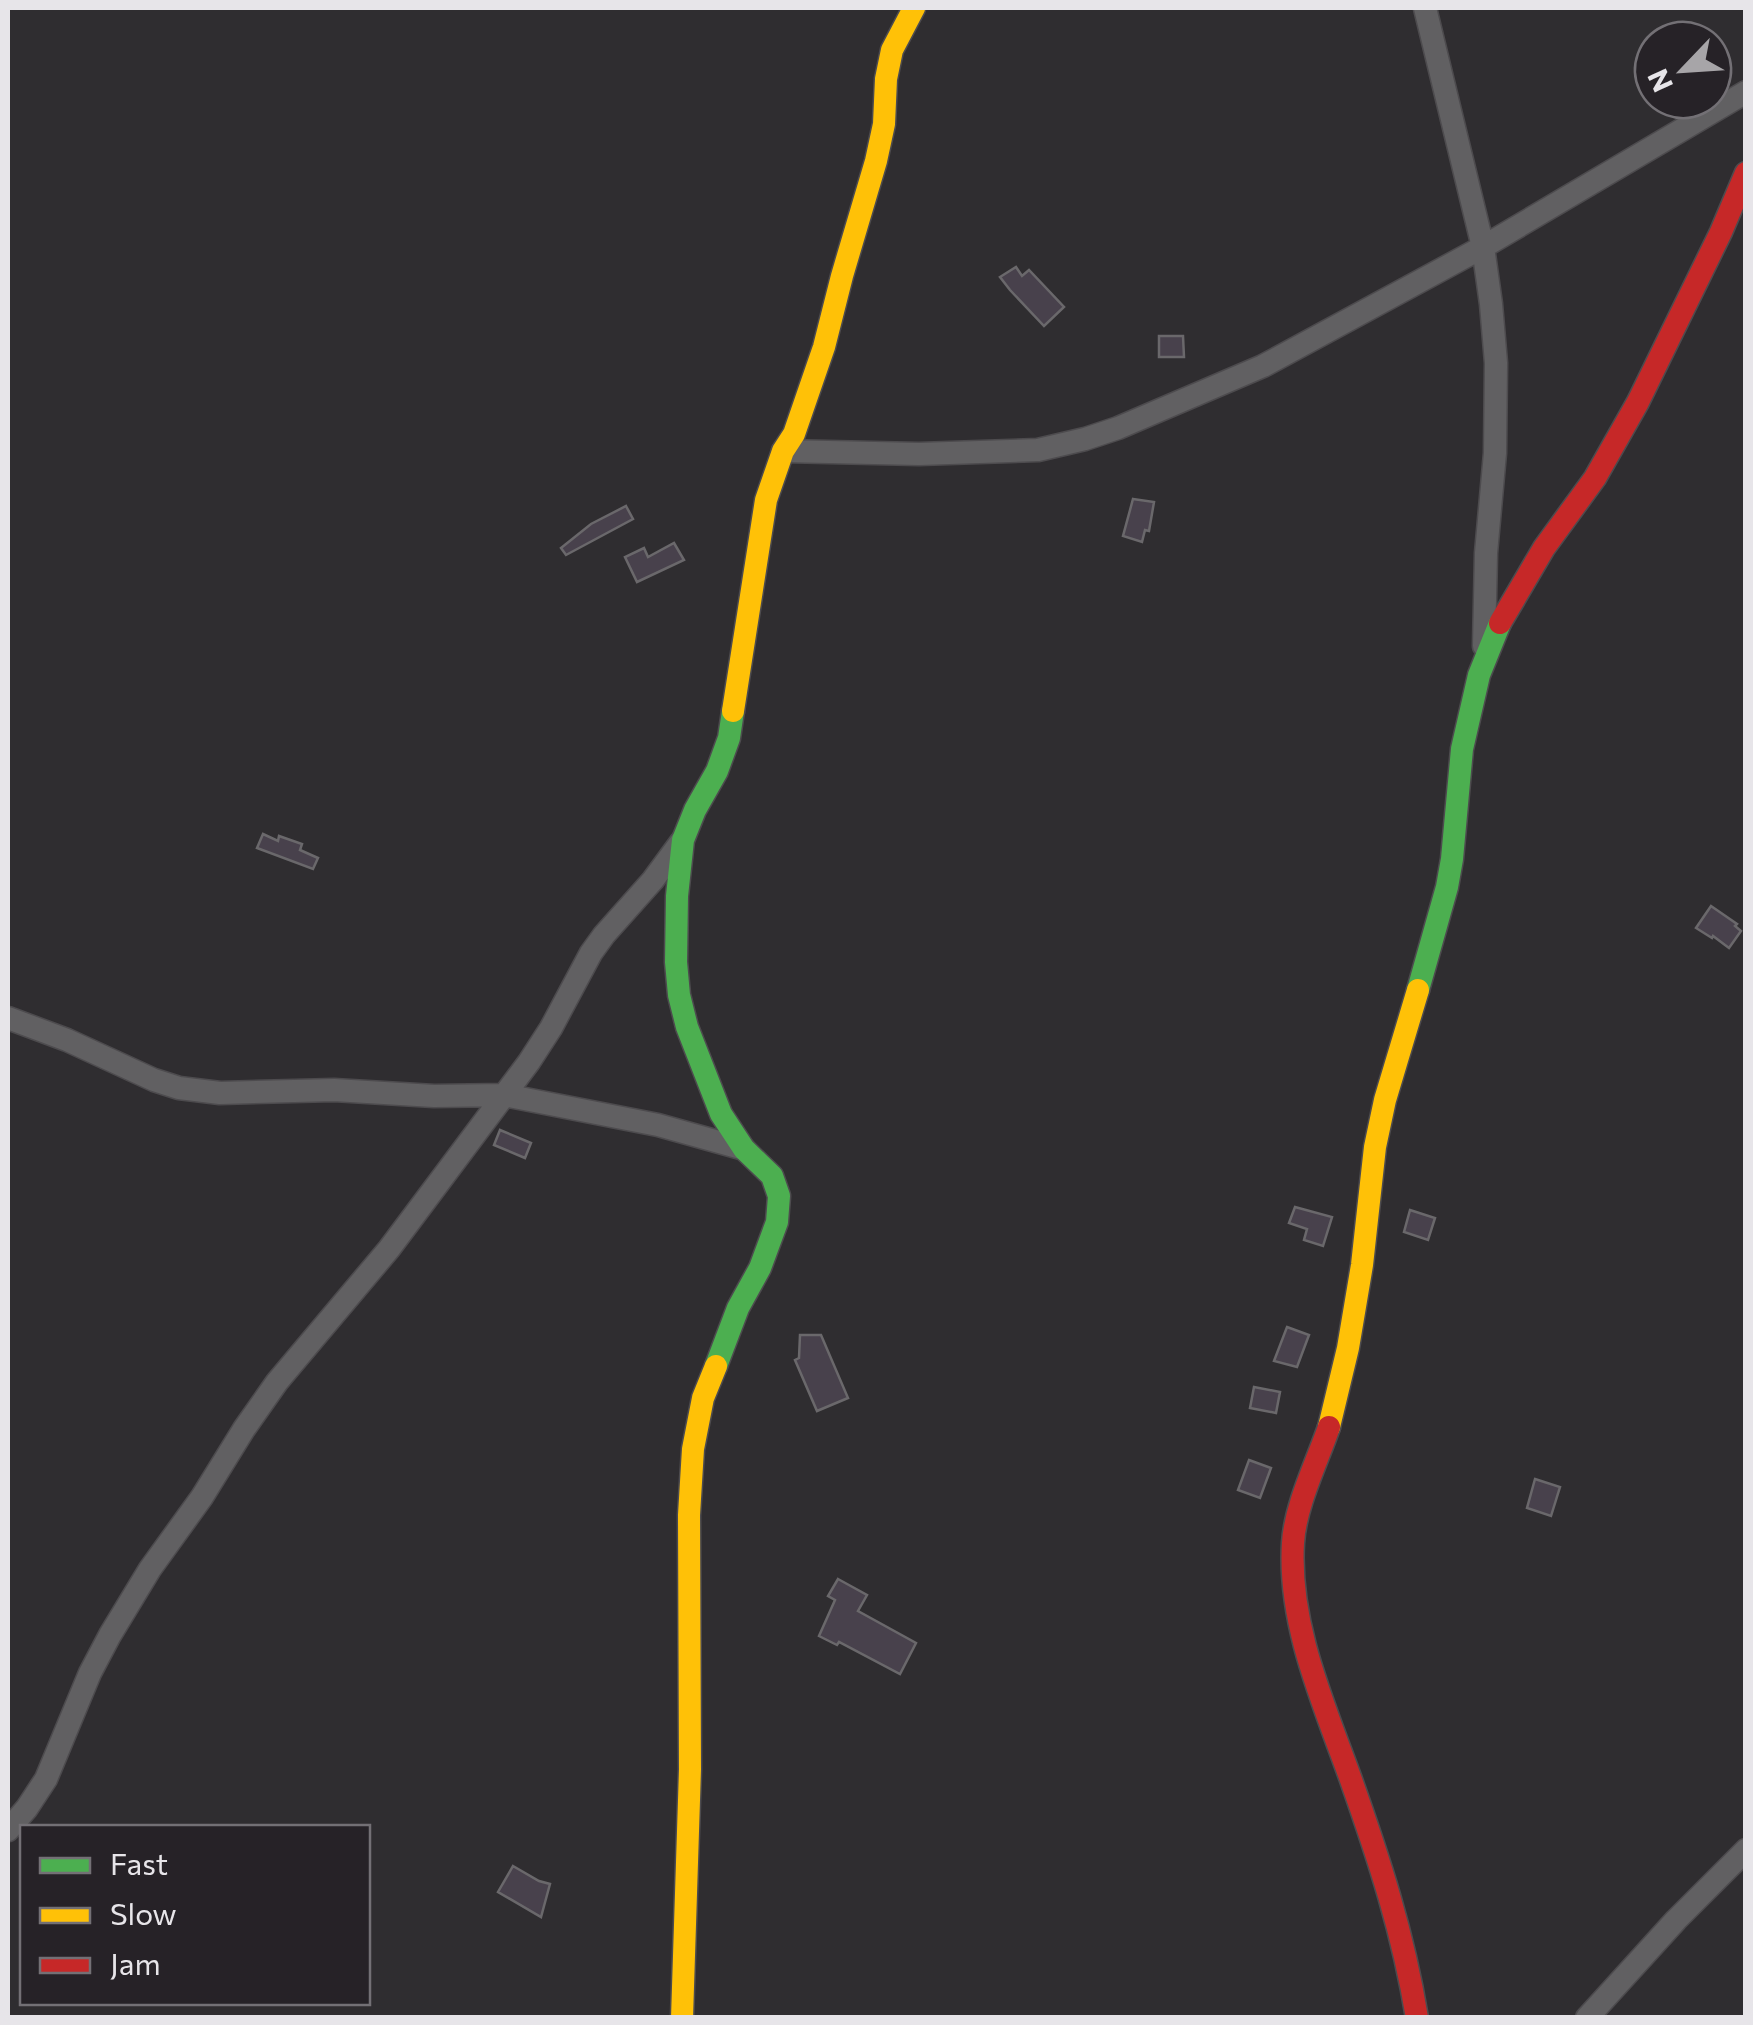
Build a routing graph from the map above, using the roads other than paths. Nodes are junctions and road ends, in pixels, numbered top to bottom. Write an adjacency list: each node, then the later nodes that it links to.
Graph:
1 (914, 8): 6 (street)
2 (1425, 8): 5 (street)
3 (1746, 92): 5 (street)
4 (1746, 173): 7 (street)
5 (1483, 247): 6 (street); 7 (street)
6 (783, 451): 8 (street)
7 (1484, 660): 15 (street)
8 (683, 840): 10 (street); 11 (street)
9 (8, 1018): 10 (street)
10 (504, 1095): 11 (street); 12 (street)
11 (744, 1149): 14 (street)
12 (8, 1830)
13 (1746, 1850): 16 (street)
14 (682, 2018)
15 (1417, 2018)
16 (1587, 2018)

